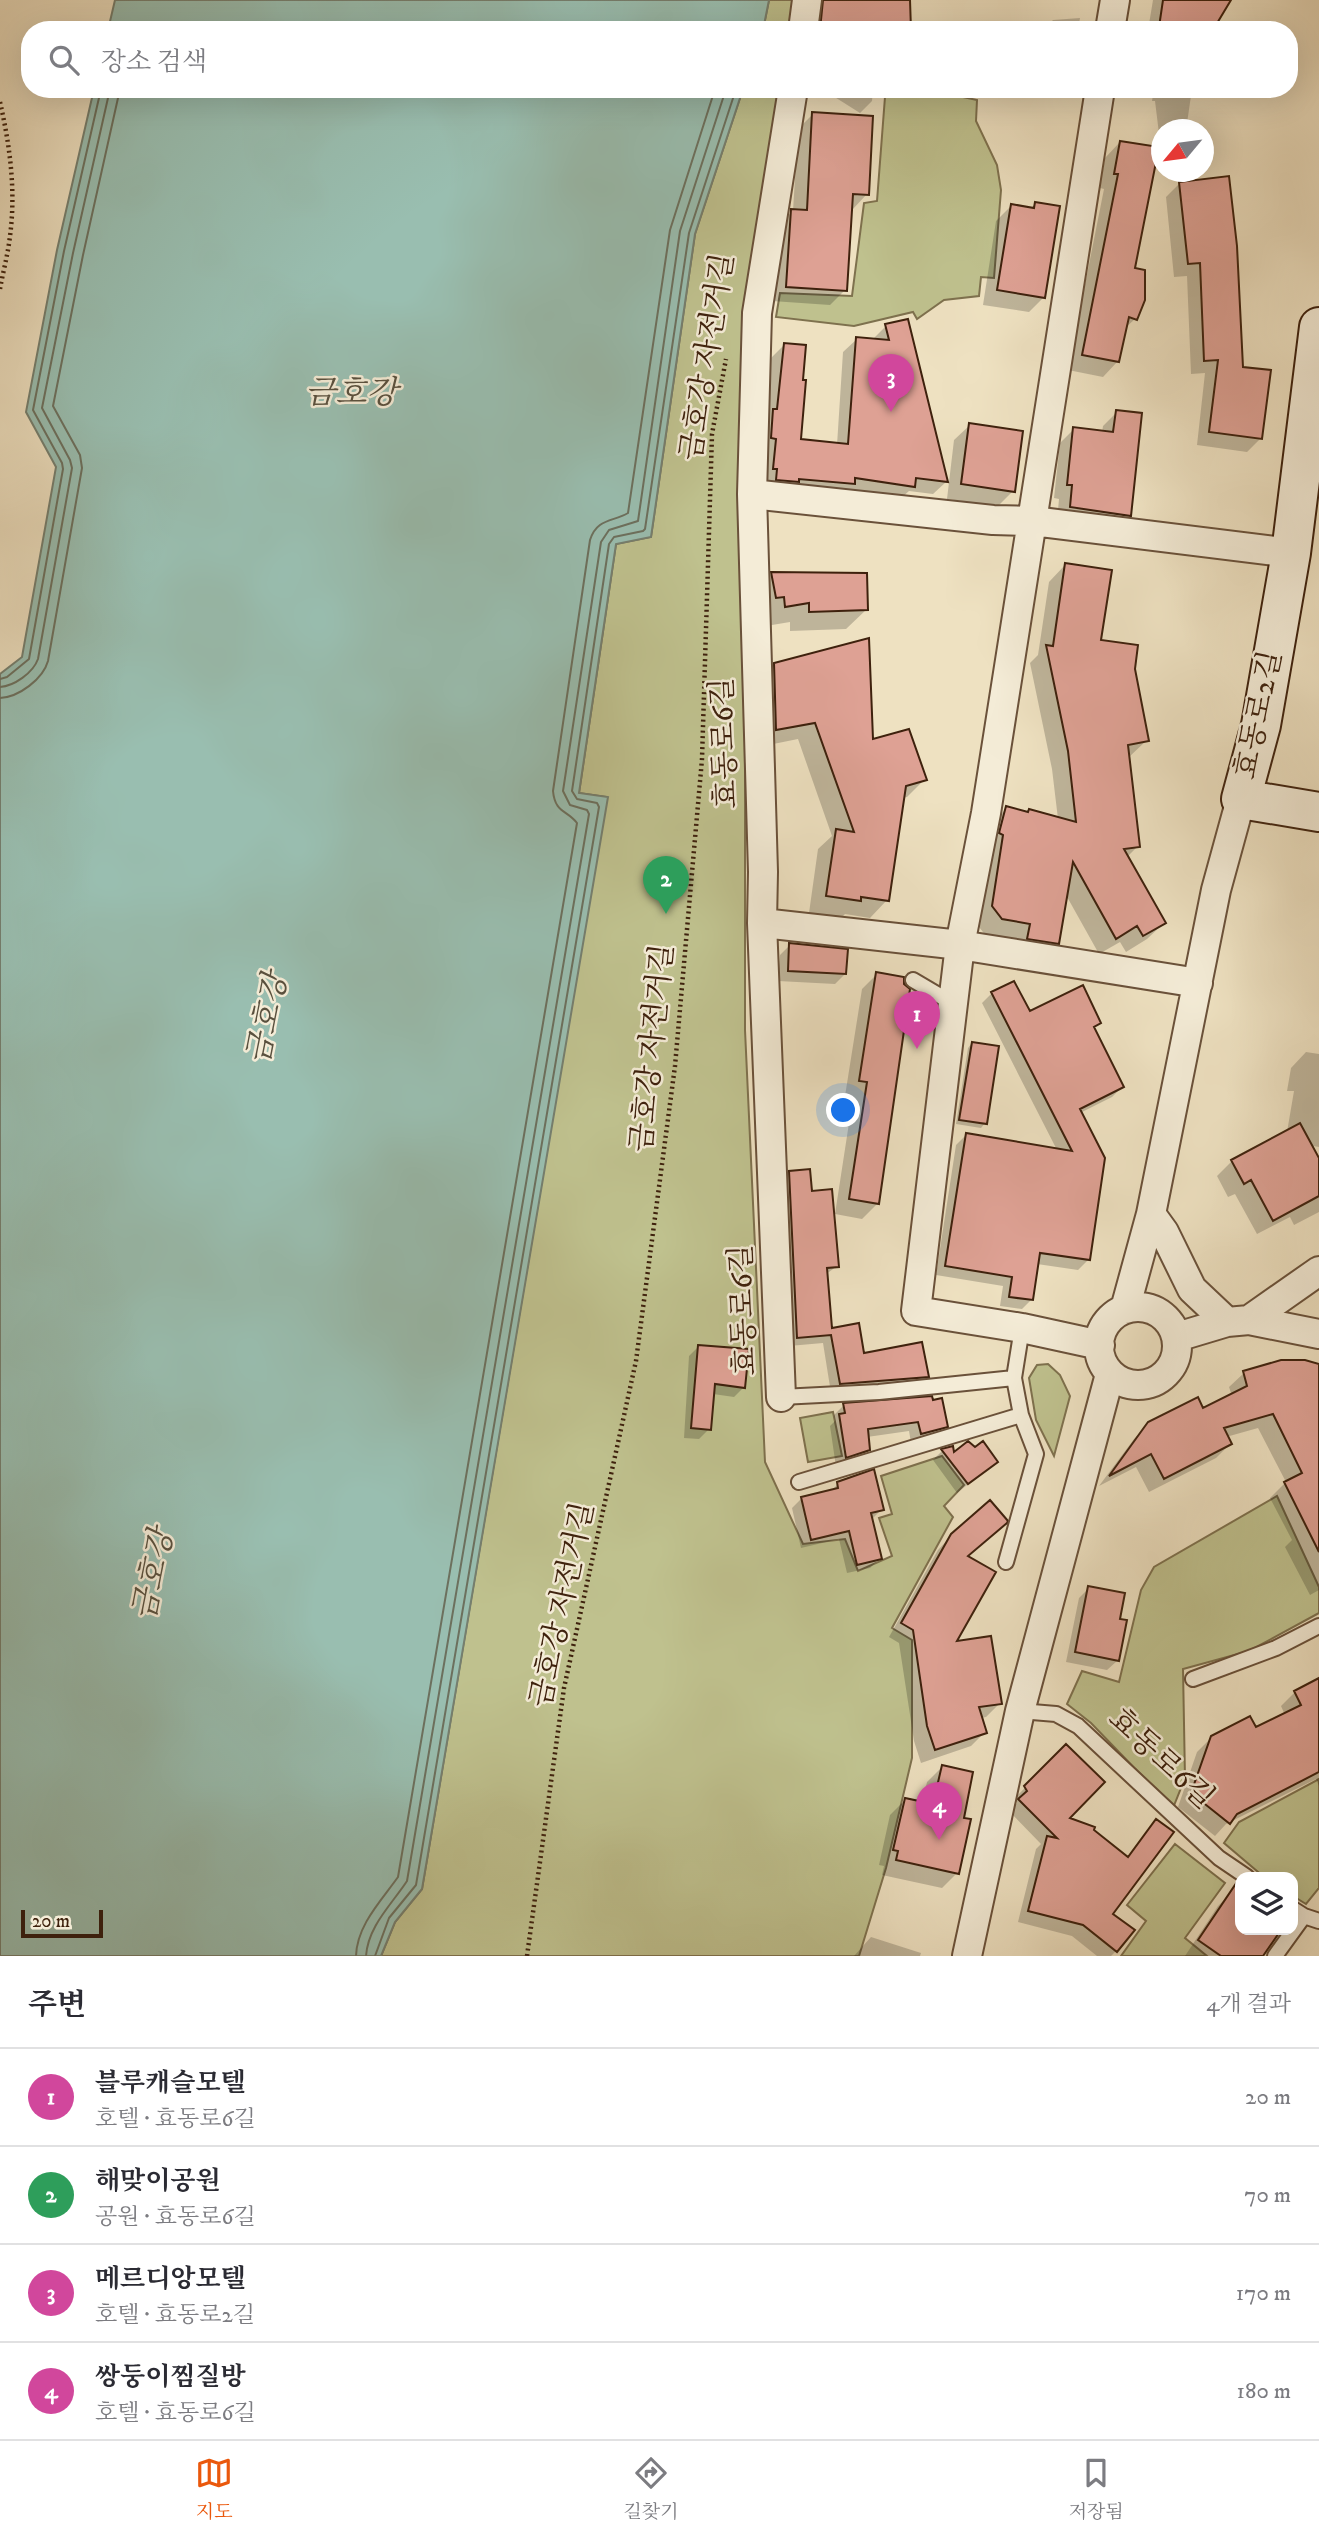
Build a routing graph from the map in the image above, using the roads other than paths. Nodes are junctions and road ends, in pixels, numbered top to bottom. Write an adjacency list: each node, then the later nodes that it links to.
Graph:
1 (807, 0): 3 (street)
2 (1115, 0): 4 (street)
3 (804, 21)
4 (1112, 21)
5 (792, 98): 8 (street, 효동로6길)
6 (1099, 98): 9 (street)
7 (1319, 327): 10 (street, 효동로2길)
8 (752, 494): 9 (street); 13 (street, 효동로6길)
9 (1033, 521): 10 (street); 14 (street)
10 (1291, 553): 11 (street, 효동로2길)
11 (1241, 799): 12 (street, 효동로2길); 16 (street)
12 (1319, 812)
13 (762, 923): 14 (street); 28 (street, 효동로6길)
14 (960, 945): 16 (street); 17 (street)
15 (914, 980): 17 (lane)
16 (1198, 982): 18 (street)
17 (952, 1003): 22 (street)
18 (1151, 1214): 20 (street); 21 (street)
19 (1319, 1271): 21 (street)
20 (1125, 1308): 24 (street); 25 (street)
21 (1238, 1321): 23 (street); 24 (street)
22 (1022, 1328): 25 (street); 27 (lane)
23 (1319, 1334)
24 (1177, 1336): 26 (street)
25 (1100, 1345): 26 (street)
26 (1110, 1374): 34 (street)
27 (1014, 1378): 28 (lane); 29 (lane)
28 (781, 1397)
29 (1021, 1415): 30 (lane); 31 (lane)
30 (799, 1482)
31 (1006, 1562)
32 (1319, 1626): 33 (lane)
33 (1193, 1679)
34 (1020, 1711): 35 (lane, 효동로6길); 39 (street)
35 (1240, 1872)
36 (1298, 1912): 37 (lane)
37 (1319, 1921)
38 (1286, 1935): 40 (lane)
39 (967, 1956)
40 (1275, 1956)

